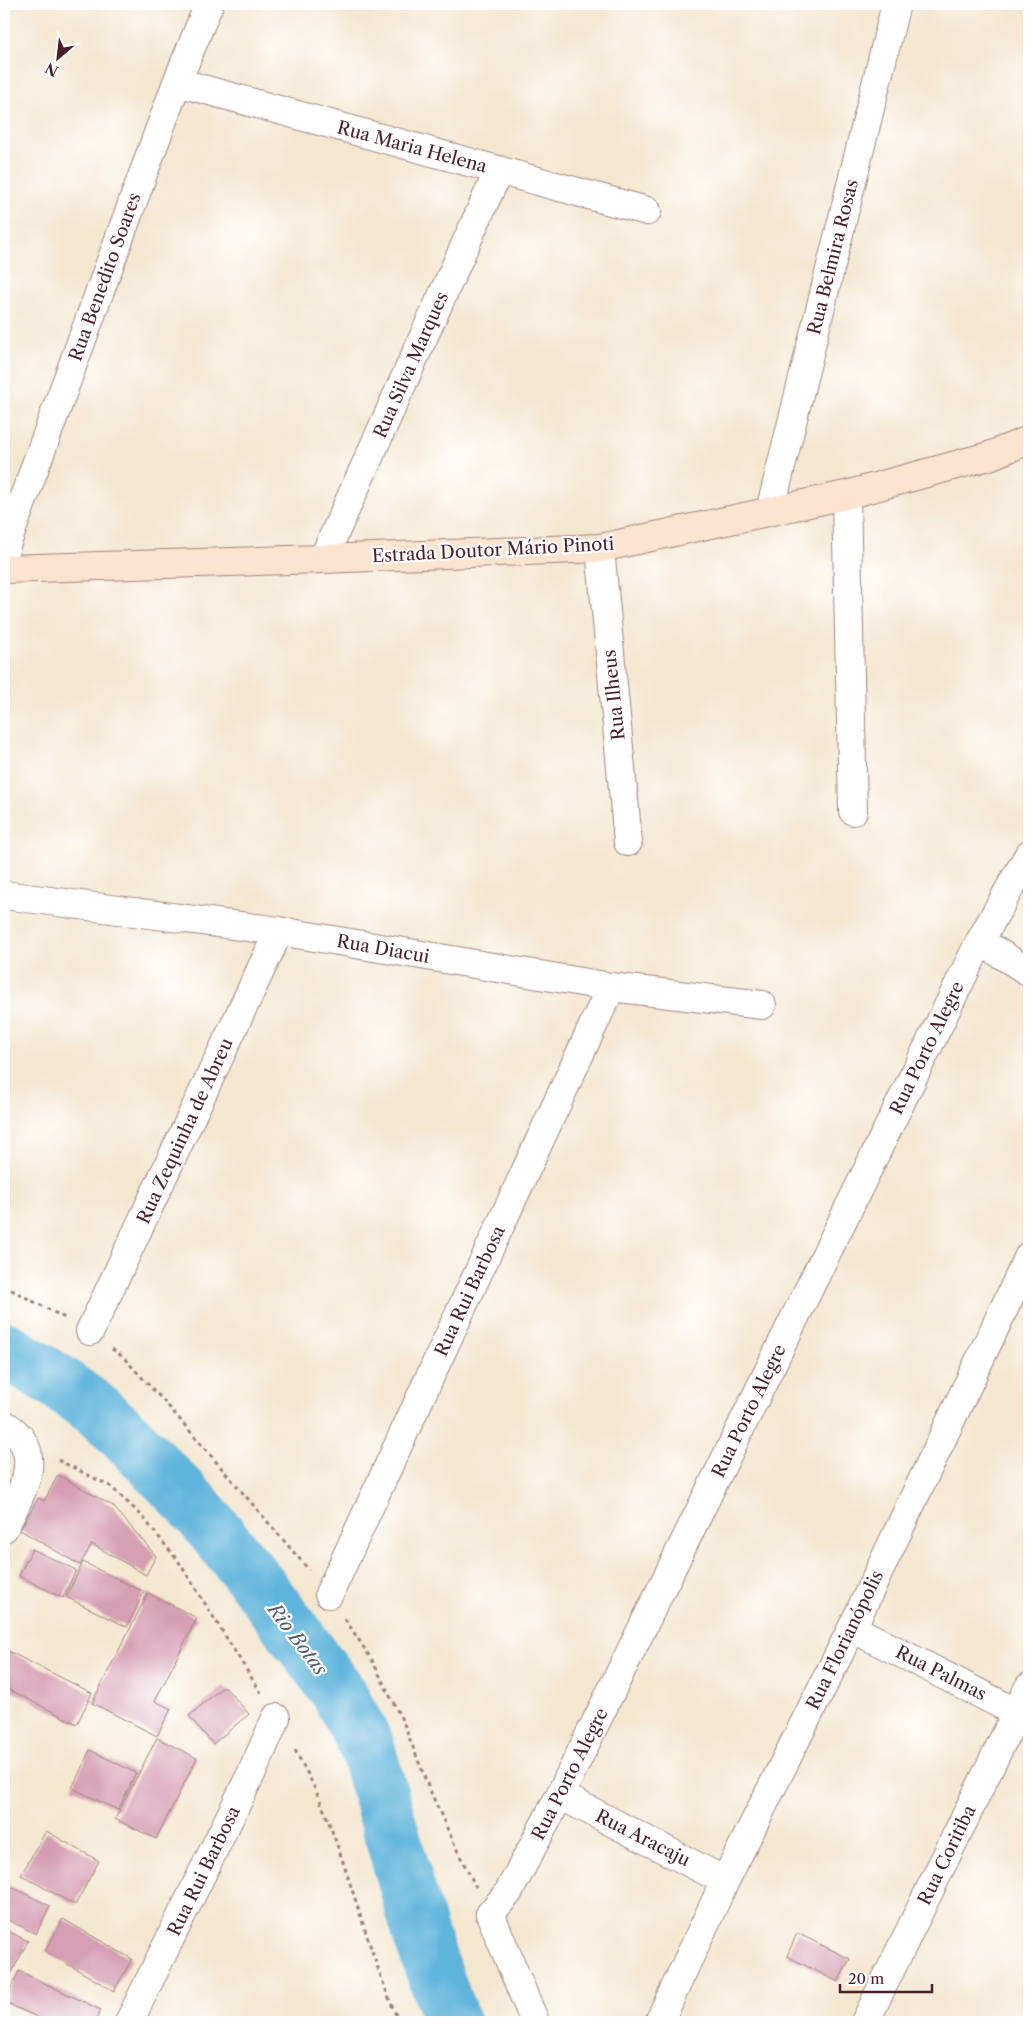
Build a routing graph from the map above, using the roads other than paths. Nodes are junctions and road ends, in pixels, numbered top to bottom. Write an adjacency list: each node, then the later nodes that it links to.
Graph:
1 (209, 4): 3 (street, Rua Benedito Soares)
2 (896, 4): 8 (street, Rua Belmira Rosas)
3 (177, 82): 4 (street, Rua Maria Helena); 10 (street, Rua Benedito Soares)
4 (499, 170): 5 (street, Rua Maria Helena); 11 (street, Rua Silva Marques)
5 (647, 211)
6 (1029, 440): 7 (street, Estrada Doutor Mário Pinoti)
7 (846, 495): 8 (street, Estrada Doutor Mário Pinoti); 13 (street)
8 (770, 511): 9 (street, Estrada Doutor Mário Pinoti)
9 (600, 548): 11 (street, Estrada Doutor Mário Pinoti); 14 (street, Rua Ilheus)
10 (4, 551)
11 (323, 560): 12 (street, Estrada Doutor Mário Pinoti)
12 (4, 569)
13 (853, 811)
14 (628, 842)
15 (1029, 854): 18 (street, Rua Porto Alegre)
16 (4, 894): 17 (street, Rua Diacui)
17 (279, 931): 20 (street, Rua Diacui); 23 (street, Rua Zequinha de Abreu)
18 (980, 941): 19 (street); 31 (street, Rua Porto Alegre)
19 (1029, 972)
20 (611, 987): 21 (street, Rua Diacui); 26 (street, Rua Rui Barbosa)
21 (762, 1005)
22 (1029, 1256): 27 (street, Rua Florianópolis)
23 (90, 1332)
24 (4, 1424): 25 (street)
25 (4, 1528)
26 (329, 1594)
27 (852, 1628): 29 (street, Rua Palmas); 32 (street, Rua Florianópolis)
28 (1029, 1687): 29 (street, Rua Coritiba)
29 (1023, 1715): 36 (street, Rua Coritiba)
30 (276, 1718): 33 (street, Rua Rui Barbosa)
31 (560, 1795): 32 (street, Rua Aracaju); 34 (street, Rua Porto Alegre)
32 (725, 1881): 35 (street, Rua Florianópolis)
33 (129, 2022)
34 (535, 2022)
35 (659, 2022)
36 (865, 2022)

